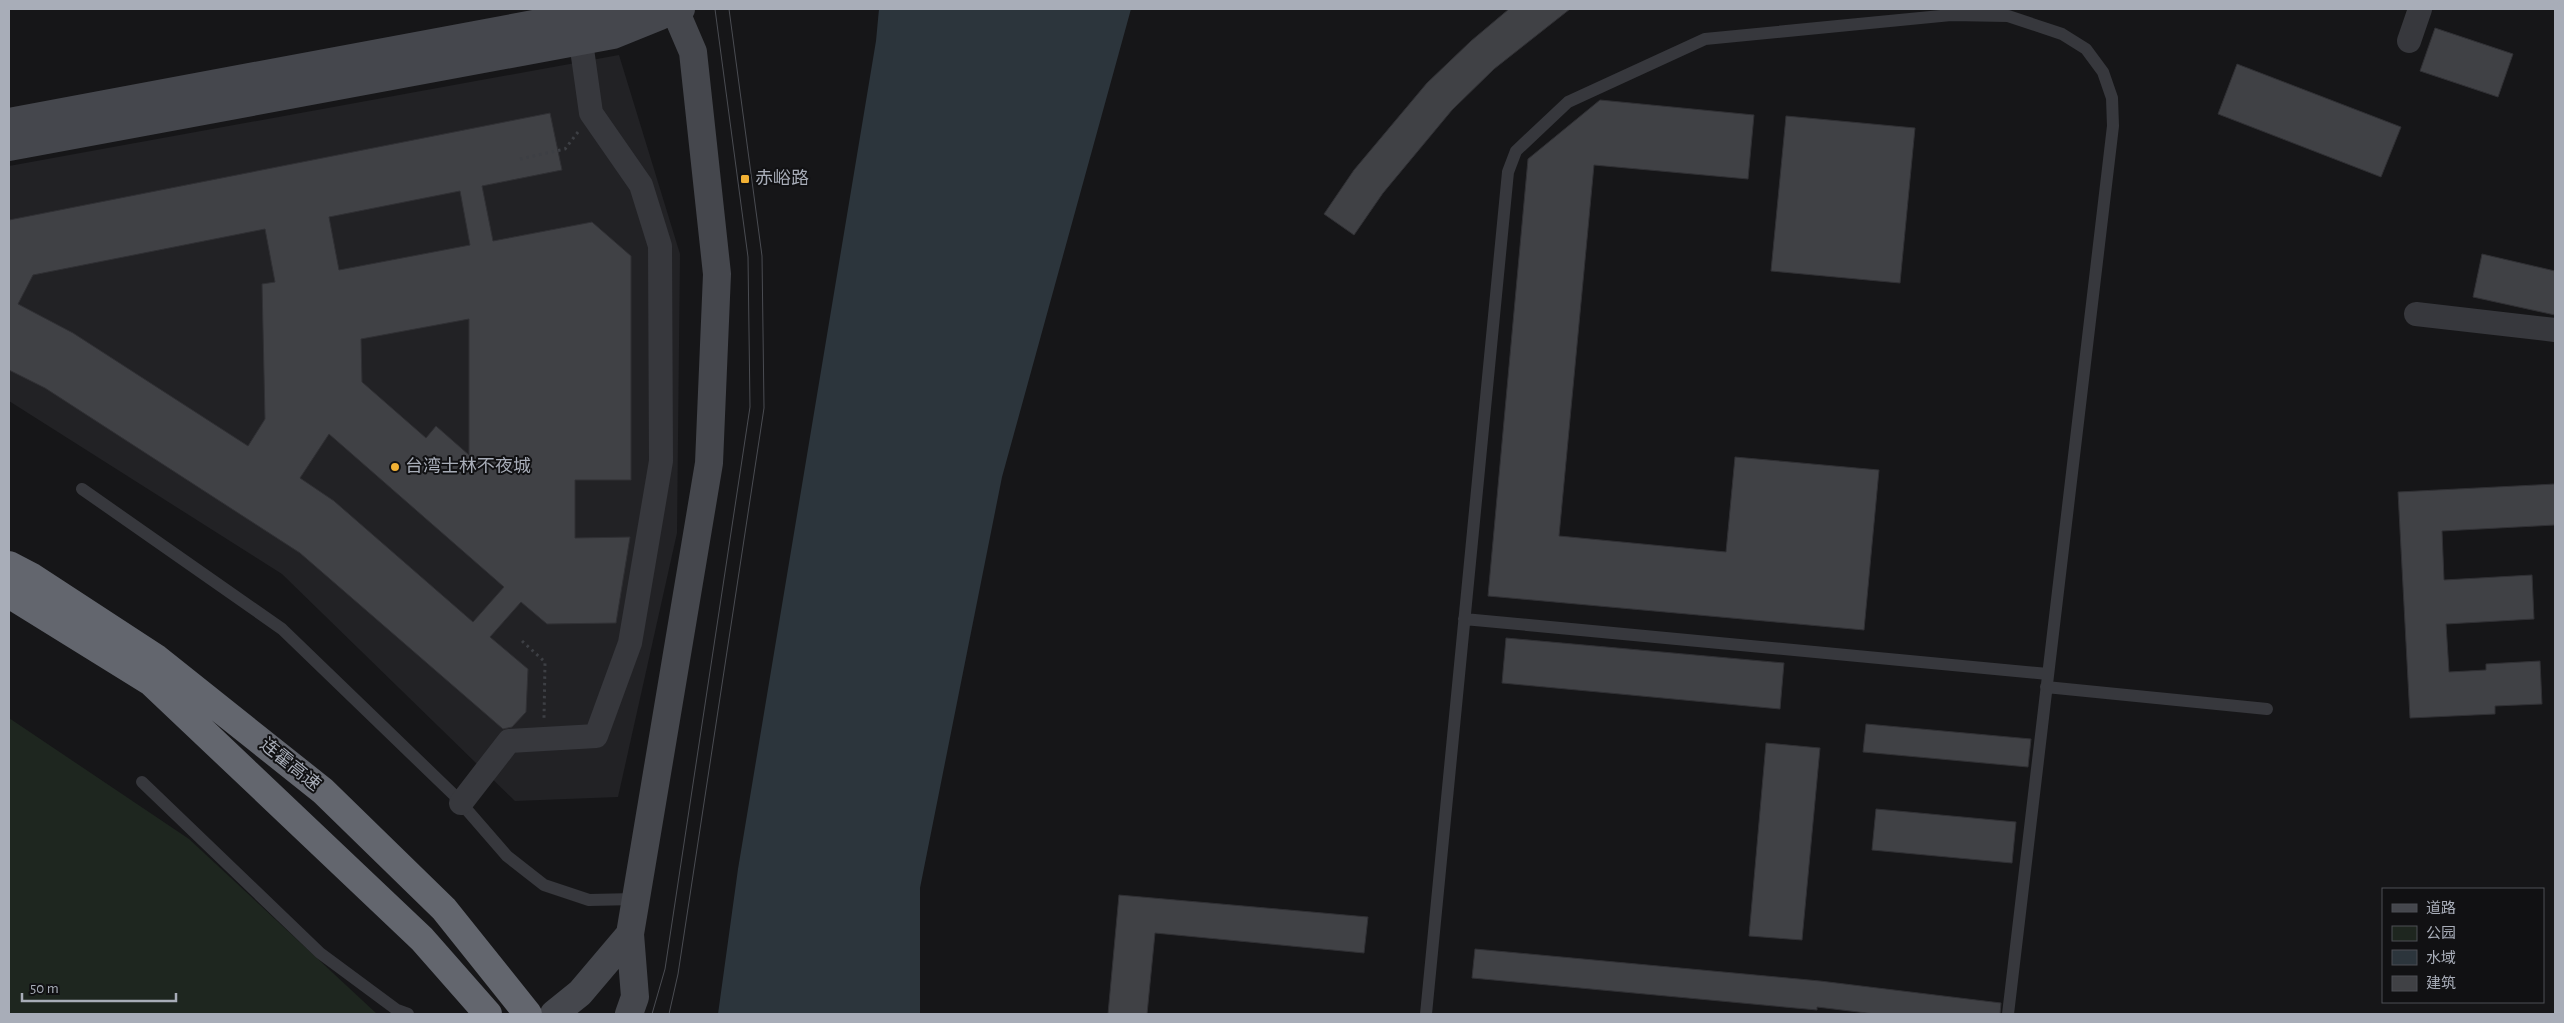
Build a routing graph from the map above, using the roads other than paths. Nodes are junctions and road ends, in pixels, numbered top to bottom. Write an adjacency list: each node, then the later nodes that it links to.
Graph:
1 (678, 9): 4 (main road); 5 (main road); 18 (main road)
2 (2420, 9): 3 (street)
3 (2409, 40)
4 (581, 42): 6 (main road); 17 (street)
5 (9, 122)
6 (9, 147)
7 (2416, 314): 8 (street)
8 (2555, 330)
9 (82, 489): 17 (lane)
10 (9, 565): 22 (highway, 连霍高速)
11 (9, 594): 21 (highway, 连霍高速)
12 (1464, 619): 13 (lane); 13 (lane); 25 (lane)
13 (2048, 674): 14 (lane)
14 (2046, 687): 15 (lane); 26 (lane)
15 (2266, 709)
16 (142, 782): 20 (lane)
17 (461, 803): 18 (lane)
18 (636, 899): 19 (main road)
19 (630, 934): 23 (main road); 24 (main road)
20 (408, 1014)
21 (488, 1014)
22 (528, 1014)
23 (554, 1014)
24 (629, 1014)
25 (1426, 1014)
26 (2008, 1014)

